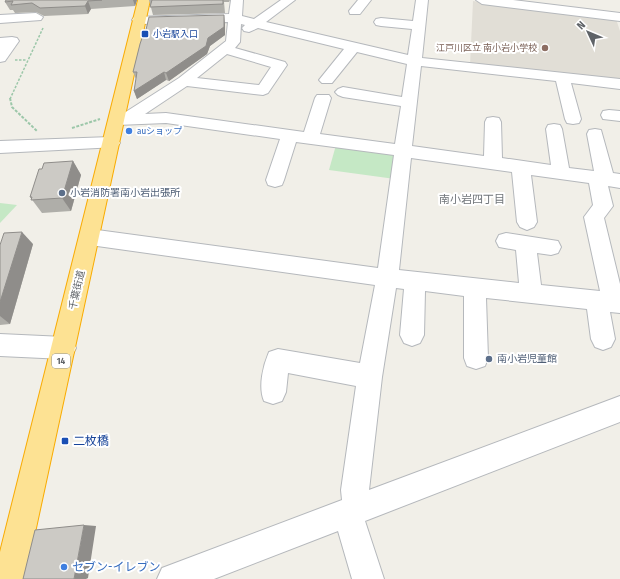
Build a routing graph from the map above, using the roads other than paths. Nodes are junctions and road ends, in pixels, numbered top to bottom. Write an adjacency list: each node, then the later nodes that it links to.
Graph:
1 (144, 0): 12 (highway, 千葉街道 / 14)
2 (236, 0): 10 (street)
3 (289, 0): 14 (street)
4 (365, 0): 8 (street)
5 (422, 0): 16 (street)
6 (482, 0): 7 (street)
7 (521, 2): 9 (street)
8 (355, 11)
9 (618, 14)
10 (234, 18): 12 (street); 14 (street); 18 (street)
11 (0, 19): 13 (street)
12 (139, 20): 29 (highway, 千葉街道 / 14)
13 (40, 22)
14 (257, 22): 18 (street); 19 (street)
15 (381, 22): 16 (street)
16 (418, 26): 21 (street)
17 (0, 42): 20 (street)
18 (228, 45): 24 (street); 24 (street)
19 (354, 46): 21 (street); 23 (street)
20 (0, 58)
21 (413, 61): 22 (street); 28 (street)
22 (562, 78): 25 (street); 30 (street)
23 (327, 80)
24 (184, 81): 29 (street)
25 (620, 84)
26 (343, 92): 28 (street)
27 (322, 98): 35 (street)
28 (409, 103): 38 (street)
29 (116, 119): 34 (street); 36 (highway, 千葉街道 / 14)
30 (573, 119)
31 (493, 122): 39 (street)
32 (554, 129): 41 (street)
33 (595, 134): 43 (street)
34 (290, 135): 35 (street); 42 (street)
35 (310, 138): 38 (street)
36 (111, 143): 37 (street); 45 (highway, 千葉街道 / 14)
37 (0, 147)
38 (404, 151): 39 (street); 47 (street)
39 (493, 164): 40 (street)
40 (521, 168): 41 (street); 44 (street)
41 (562, 173): 43 (street)
42 (275, 180)
43 (607, 180): 51 (street)
44 (527, 222)
45 (90, 237): 47 (street); 55 (highway, 千葉街道 / 14)
46 (551, 247): 50 (street)
47 (387, 278): 48 (street); 57 (street)
48 (415, 281): 49 (street); 52 (street)
49 (475, 287): 50 (street); 56 (street)
50 (532, 293): 51 (street)
51 (610, 302): 53 (street)
52 (412, 335)
53 (603, 338)
54 (0, 345): 55 (street)
55 (64, 348): 61 (highway, 千葉街道 / 14)
56 (476, 358)
57 (370, 377): 58 (street); 60 (street)
58 (273, 392)
59 (620, 409): 60 (street)
60 (353, 511): 62 (street); 63 (street)
61 (9, 579)
62 (173, 579)
63 (368, 579)

